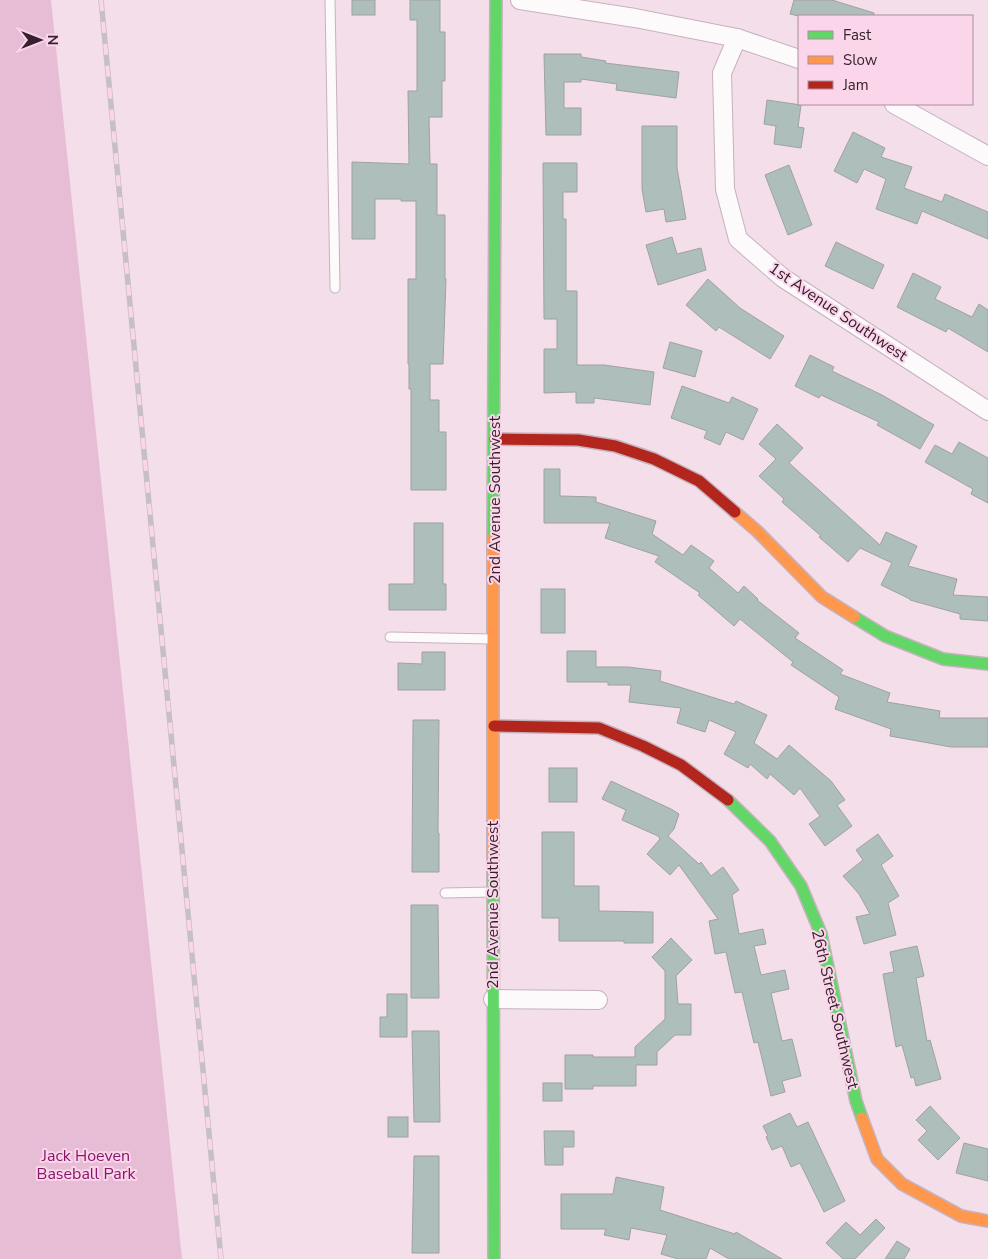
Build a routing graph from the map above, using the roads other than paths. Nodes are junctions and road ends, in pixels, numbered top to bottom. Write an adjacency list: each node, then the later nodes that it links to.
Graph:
1 (330, 0): 8 (lane)
2 (496, 0): 10 (street, 2nd Avenue Southwest)
3 (520, 0): 4 (street)
4 (737, 38): 5 (street); 9 (street, 1st Avenue Southwest)
5 (798, 58)
6 (896, 105): 7 (street)
7 (986, 152)
8 (335, 288)
9 (988, 411)
10 (495, 440): 12 (street, 2nd Avenue Southwest); 13 (street)
11 (390, 637): 12 (lane)
12 (494, 638): 14 (street, 2nd Avenue Southwest)
13 (988, 664)
14 (494, 726): 15 (street, 2nd Avenue Southwest); 19 (street, 26th Street Southwest)
15 (493, 892): 16 (lane); 17 (street, 2nd Avenue Southwest)
16 (445, 894)
17 (493, 999): 18 (street, 2nd Avenue Southwest); 20 (street, 2nd Avenue Southwest)
18 (598, 1000)
19 (988, 1221)
20 (494, 1259)

